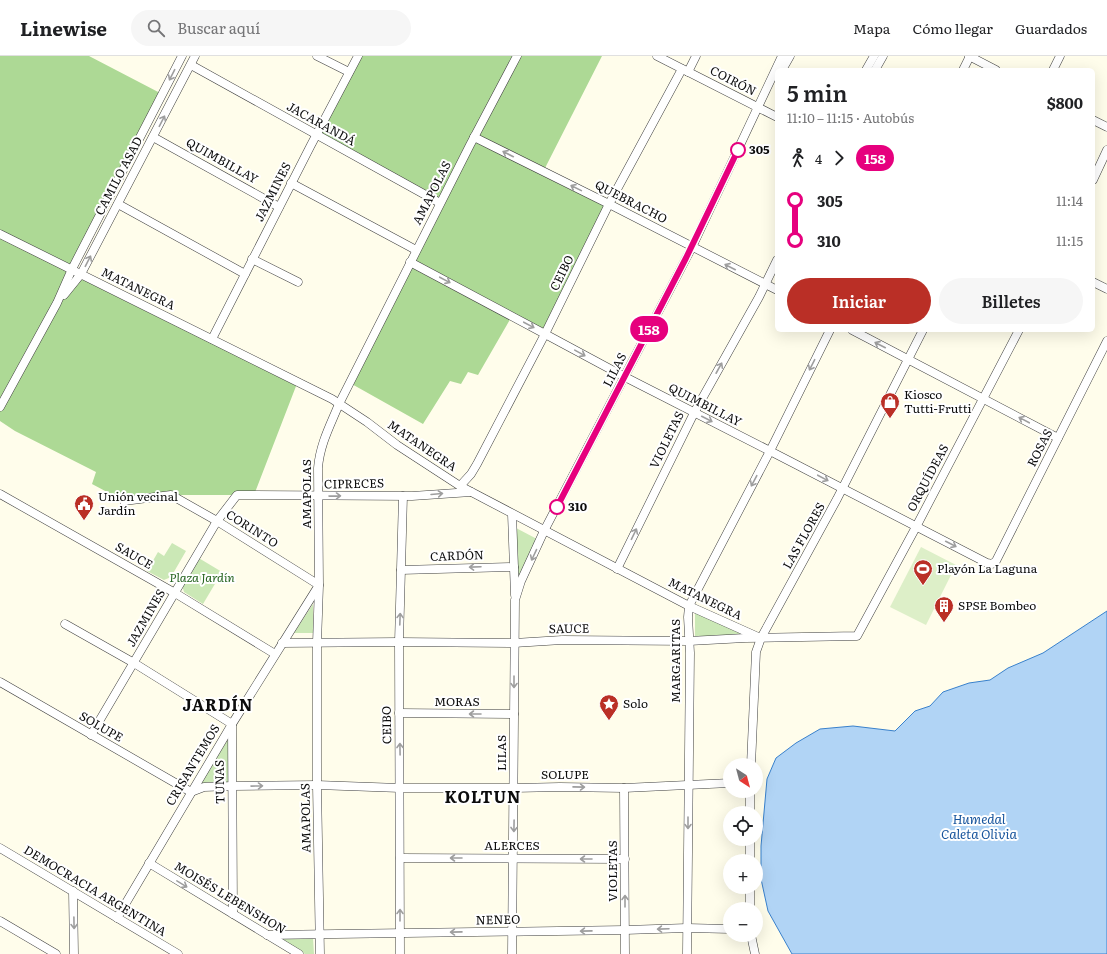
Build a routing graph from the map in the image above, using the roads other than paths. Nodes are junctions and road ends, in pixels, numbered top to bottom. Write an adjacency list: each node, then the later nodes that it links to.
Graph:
1 (182, 56): 46 (street, CAMILO ASAD, one-way to 46)
2 (195, 56): 14 (street, CAMILO ASAD)
3 (317, 56): 24 (street)
4 (358, 56): 24 (street, JAZMINES)
5 (517, 56): 32 (street, AMAPOLAS)
6 (657, 56): 22 (street, COIRÓN)
7 (696, 56): 22 (street, CEIBO)
8 (782, 56): 15 (street, LILAS)
9 (790, 56): 16 (street)
10 (874, 56): 17 (street)
11 (883, 56): 18 (street)
12 (970, 56): 19 (street); 20 (street)
13 (1060, 56): 21 (street)
14 (191, 65): 30 (street, JACARANDÁ); 31 (street, CAMILO ASAD, one-way to 14)
15 (776, 68)
16 (783, 68)
17 (867, 68)
18 (876, 68)
19 (964, 68)
20 (992, 68)
21 (1054, 68)
22 (685, 71): 26 (street, COIRÓN); 38 (street, CEIBO)
23 (775, 71): 26 (street, LILAS)
24 (349, 72): 30 (street, JAZMINES)
25 (775, 83): 26 (street, LILAS)
26 (759, 108): 27 (street, COIRÓN); 41 (street, LILAS)
27 (775, 116)
28 (1095, 121): 29 (street)
29 (1107, 127)
30 (316, 135): 35 (street, JAZMINES); 36 (street, JACARANDÁ)
31 (153, 137): 37 (street, CAMILO ASAD); 39 (street, QUIMBILLAY)
32 (474, 137): 36 (street, AMAPOLAS); 38 (street, QUEBRACHO, one-way to 32)
33 (1107, 150): 34 (street)
34 (1095, 176)
35 (291, 183): 39 (street, JAZMINES); 42 (street)
36 (440, 203): 42 (street, AMAPOLAS)
37 (118, 204): 47 (street, CAMILO ASAD, one-way to 37); 48 (street)
38 (609, 204): 41 (street, QUEBRACHO); 59 (street, CEIBO)
39 (279, 207): 43 (street, JAZMINES)
40 (0, 234): 46 (street, MATANEGRA)
41 (692, 247): 51 (street, QUEBRACHO, one-way to 41); 63 (street, LILAS)
42 (416, 250): 44 (street, AMAPOLAS)
43 (252, 259): 48 (street, JAZMINES); 49 (street)
44 (410, 262): 59 (street, QUIMBILLAY, one-way to 59); 65 (street, AMAPOLAS)
45 (775, 264): 51 (street, VIOLETAS)
46 (72, 269): 47 (street, MATANEGRA); 54 (street, CAMILO ASAD)
47 (82, 274): 54 (street, CAMILO ASAD); 60 (street, MATANEGRA)
48 (245, 274): 60 (street, JAZMINES)
49 (298, 282)
50 (1095, 283): 53 (street)
51 (765, 284): 52 (street, QUEBRACHO); 67 (street, VIOLETAS, one-way to 51)
52 (775, 289)
53 (1107, 289)
54 (57, 303): 66 (street, CAMILO ASAD)
55 (829, 332): 69 (street, MARGARITAS, one-way to 69)
56 (856, 332): 62 (street, one-way to 56)
57 (922, 332): 62 (street, LAS FLORES)
58 (1018, 332): 64 (street, ORQUÍDEAS)
59 (545, 334): 63 (street, QUIMBILLAY, one-way to 63); 70 (street, CEIBO)
60 (212, 339): 65 (street, MATANEGRA)
61 (1107, 341): 68 (street, ROSAS)
62 (908, 359): 64 (street); 71 (street, LAS FLORES)
63 (625, 378): 67 (street, QUIMBILLAY); 81 (street, LILAS)
64 (984, 399): 68 (street, one-way to 64); 80 (street, ORQUÍDEAS)
65 (339, 404): 70 (street, MATANEGRA); 76 (street, AMAPOLAS)
66 (0, 408)
67 (694, 413): 69 (street, QUIMBILLAY, one-way to 69); 84 (street, VIOLETAS, one-way to 67)
68 (1058, 438): 82 (street, ROSAS)
69 (770, 451): 71 (street, QUIMBILLAY, one-way to 71); 89 (street, MARGARITAS, one-way to 89)
70 (460, 486): 72 (street, MATANEGRA)
71 (843, 489): 80 (street, QUIMBILLAY); 92 (street, LAS FLORES)
72 (472, 492): 75 (street, CIPRECES, one-way to 72); 78 (street, MATANEGRA)
73 (0, 494): 87 (street, SAUCE)
74 (236, 495): 76 (street, CIPRECES); 79 (street, JAZMINES)
75 (403, 496): 76 (street, CIPRECES, one-way to 75); 85 (street, CEIBO)
76 (319, 497): 86 (street, AMAPOLAS)
77 (124, 501): 79 (street, CORINTO)
78 (512, 514): 81 (street, MATANEGRA); 83 (street, LILAS)
79 (217, 521): 86 (street, CORINTO); 87 (street, JAZMINES)
80 (916, 527): 82 (street, QUIMBILLAY, one-way to 82); 91 (street, ORQUÍDEAS)
81 (544, 531): 84 (street, MATANEGRA); 88 (street, LILAS, one-way to 88)
82 (992, 564)
83 (514, 567): 85 (street, CARDÓN, one-way to 85); 88 (street, LILAS)
84 (617, 568): 89 (street, MATANEGRA)
85 (401, 570): 94 (street, CEIBO, one-way to 85)
86 (319, 585): 95 (street, CRISANTEMOS); 96 (street, AMAPOLAS)
87 (175, 593): 98 (street, SAUCE); 99 (street, JAZMINES)
88 (515, 600): 97 (street, LILAS)
89 (689, 606): 92 (street, MATANEGRA); 93 (street, MARGARITAS)
90 (65, 624): 99 (street)
91 (857, 636): 92 (street, SAUCE)
92 (761, 638): 93 (street, SAUCE); 105 (street, LAS FLORES)
93 (689, 641): 97 (street, SAUCE); 107 (street, MARGARITAS)
94 (399, 642): 96 (street, SAUCE); 97 (street, SAUCE); 101 (street, CEIBO)
95 (282, 643): 96 (street, SAUCE); 98 (street, CRISANTEMOS)
96 (317, 643): 108 (street, AMAPOLAS)
97 (514, 643): 102 (street, LILAS, one-way to 102)
98 (276, 654): 103 (street, CRISANTEMOS)
99 (134, 663): 103 (street); 104 (street, JAZMINES)
100 (0, 682): 104 (street, SOLUPE)
101 (399, 713): 102 (street, MORAS, one-way to 101); 110 (street, CEIBO, one-way to 101)
102 (514, 714): 111 (street, LILAS)
103 (232, 724): 109 (street, TUNAS); 113 (street, CRISANTEMOS)
104 (91, 735): 113 (street, SOLUPE)
105 (751, 758)
106 (723, 783): 107 (street, SOLUPE)
107 (688, 784): 112 (street, SOLUPE); 123 (street, MARGARITAS, one-way to 123)
108 (317, 785): 109 (street, SOLUPE, one-way to 108); 110 (street, SOLUPE); 128 (street, AMAPOLAS)
109 (233, 786): 113 (street, SOLUPE); 120 (street, TUNAS)
110 (400, 788): 111 (street, SOLUPE); 115 (street, CEIBO)
111 (514, 788): 112 (street, SOLUPE, one-way to 112); 116 (street, LILAS, one-way to 116)
112 (624, 788): 117 (street, VIOLETAS)
113 (191, 792): 118 (street, CRISANTEMOS)
114 (0, 848): 119 (street, DEMOCRACIA ARGENTINA)
115 (400, 858): 116 (street, ALERCES, one-way to 115); 127 (street, CEIBO, one-way to 115)
116 (513, 858): 117 (street, ALERCES, one-way to 116); 126 (street, LILAS)
117 (625, 859): 125 (street, VIOLETAS, one-way to 117)
118 (149, 864): 120 (street, MOISÉS LEBENSHON, one-way to 120); 121 (street, CRISANTEMOS)
119 (73, 891): 121 (street, DEMOCRACIA ARGENTINA); 132 (street, one-way to 132)
120 (233, 914): 129 (street, MOISÉS LEBENSHON)
121 (117, 918): 133 (street, DEMOCRACIA ARGENTINA)
122 (0, 921): 131 (street)
123 (687, 928): 124 (street, NENEO); 125 (street, NENEO, one-way to 125); 139 (street, MARGARITAS)
124 (723, 929)
125 (625, 930): 126 (street, NENEO, one-way to 126); 138 (street, VIOLETAS)
126 (512, 932): 127 (street, NENEO, one-way to 127); 137 (street, LILAS)
127 (400, 933): 128 (street, NENEO); 136 (street, CEIBO)
128 (319, 934): 129 (street, NENEO); 135 (street, AMAPOLAS)
129 (267, 935): 134 (street, MOISÉS LEBENSHON)
130 (752, 942): 140 (street)
131 (56, 954)
132 (74, 954)
133 (178, 954)
134 (299, 954)
135 (320, 954)
136 (400, 954)
137 (512, 954)
138 (625, 954)
139 (687, 954)
140 (755, 954)

